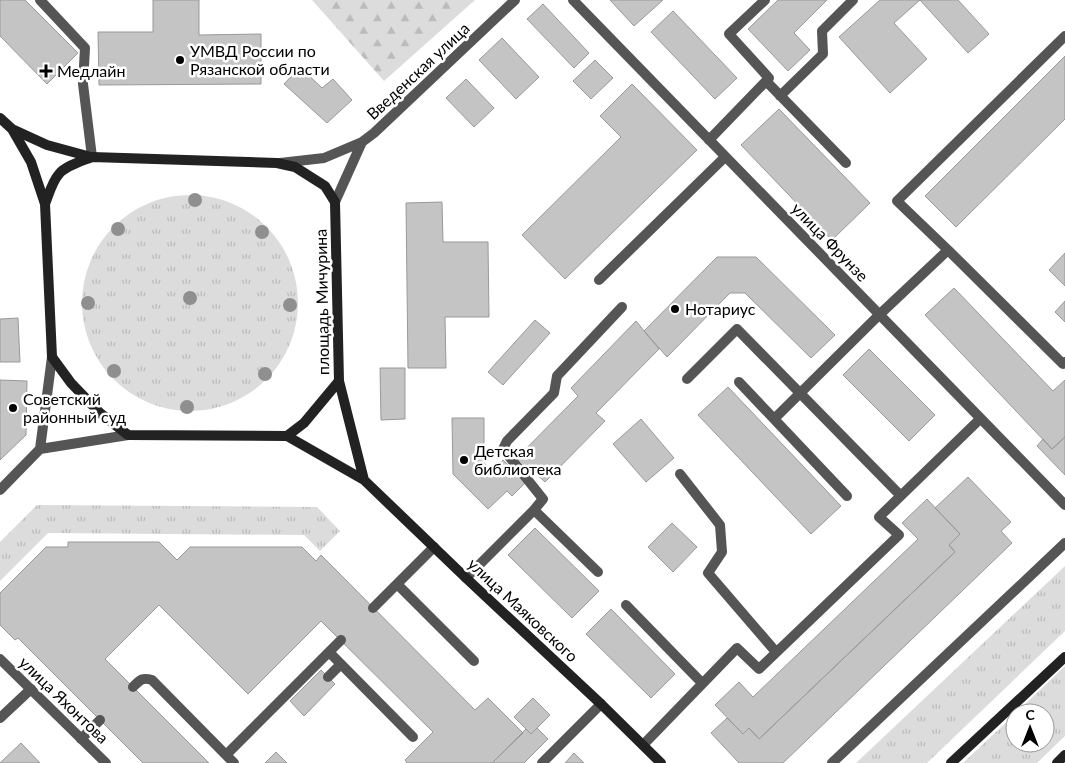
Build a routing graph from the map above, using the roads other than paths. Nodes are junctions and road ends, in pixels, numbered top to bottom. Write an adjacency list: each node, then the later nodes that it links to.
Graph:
1 (40, 0): 14 (street)
2 (515, 0): 12 (street, Введенская улица)
3 (573, 0): 11 (street, улица Фрунзе)
4 (765, 0): 7 (street)
5 (853, 0): 8 (street)
6 (1065, 36): 19 (street)
7 (766, 82): 8 (street); 11 (street)
8 (780, 96): 16 (street)
9 (0, 118): 10 (street)
10 (12, 129): 14 (street); 18 (street)
11 (709, 140): 13 (street, улица Фрунзе)
12 (362, 142): 15 (street, Введенская улица); 17 (street, Введенская улица)
13 (725, 156): 20 (street); 22 (street, улица Фрунзе)
14 (92, 157): 15 (street); 18 (street)
15 (277, 163): 17 (street)
16 (846, 163)
17 (335, 202): 26 (street, площадь Мичурина)
18 (45, 204): 23 (street)
19 (948, 250): 22 (street); 24 (street)
20 (599, 280)
21 (622, 308): 40 (street)
22 (879, 315): 28 (street); 29 (street, улица Фрунзе)
23 (52, 358): 31 (street); 33 (street)
24 (1065, 362)
25 (686, 379): 28 (street)
26 (339, 381): 32 (street, площадь Мичурина); 35 (street)
27 (738, 382): 30 (street)
28 (800, 393): 30 (street); 37 (street)
29 (980, 418): 37 (street); 39 (street, улица Фрунзе)
30 (774, 419): 38 (street)
31 (128, 435): 32 (street); 33 (street)
32 (287, 436): 35 (street, улица Маяковского)
33 (40, 450): 36 (street)
34 (680, 474): 50 (street)
35 (364, 480): 42 (street, улица Маяковского)
36 (0, 490)
37 (900, 495): 50 (street)
38 (846, 496)
39 (1065, 505)
40 (534, 510): 43 (street); 44 (street)
41 (1065, 543): 71 (street)
42 (434, 547): 44 (street, улица Маяковского); 45 (street)
43 (598, 572)
44 (466, 578): 59 (street, улица Маяковского)
45 (397, 584): 47 (street); 53 (street)
46 (626, 606): 56 (street)
47 (374, 608)
48 (341, 640): 49 (street)
49 (329, 652): 54 (street); 65 (street)
50 (776, 652): 56 (street)
51 (1065, 657): 72 (street)
52 (0, 659): 58 (street, улица Яхонтова)
53 (474, 661)
54 (341, 664): 55 (street); 62 (street)
55 (328, 677)
56 (702, 684): 64 (street)
57 (133, 687): 65 (street)
58 (31, 689): 60 (street); 63 (street, улица Яхонтова)
59 (601, 704): 64 (street, улица Маяковского); 69 (street)
60 (0, 718)
61 (100, 720): 63 (street)
62 (413, 737)
63 (82, 739): 67 (street, улица Яхонтова)
64 (643, 745): 70 (street, улица Маяковского)
65 (226, 755): 68 (street)
66 (1065, 755): 73 (street)
67 (106, 763)
68 (234, 763)
69 (542, 763)
70 (661, 763)
71 (832, 763)
72 (951, 763)
73 (1057, 763)

